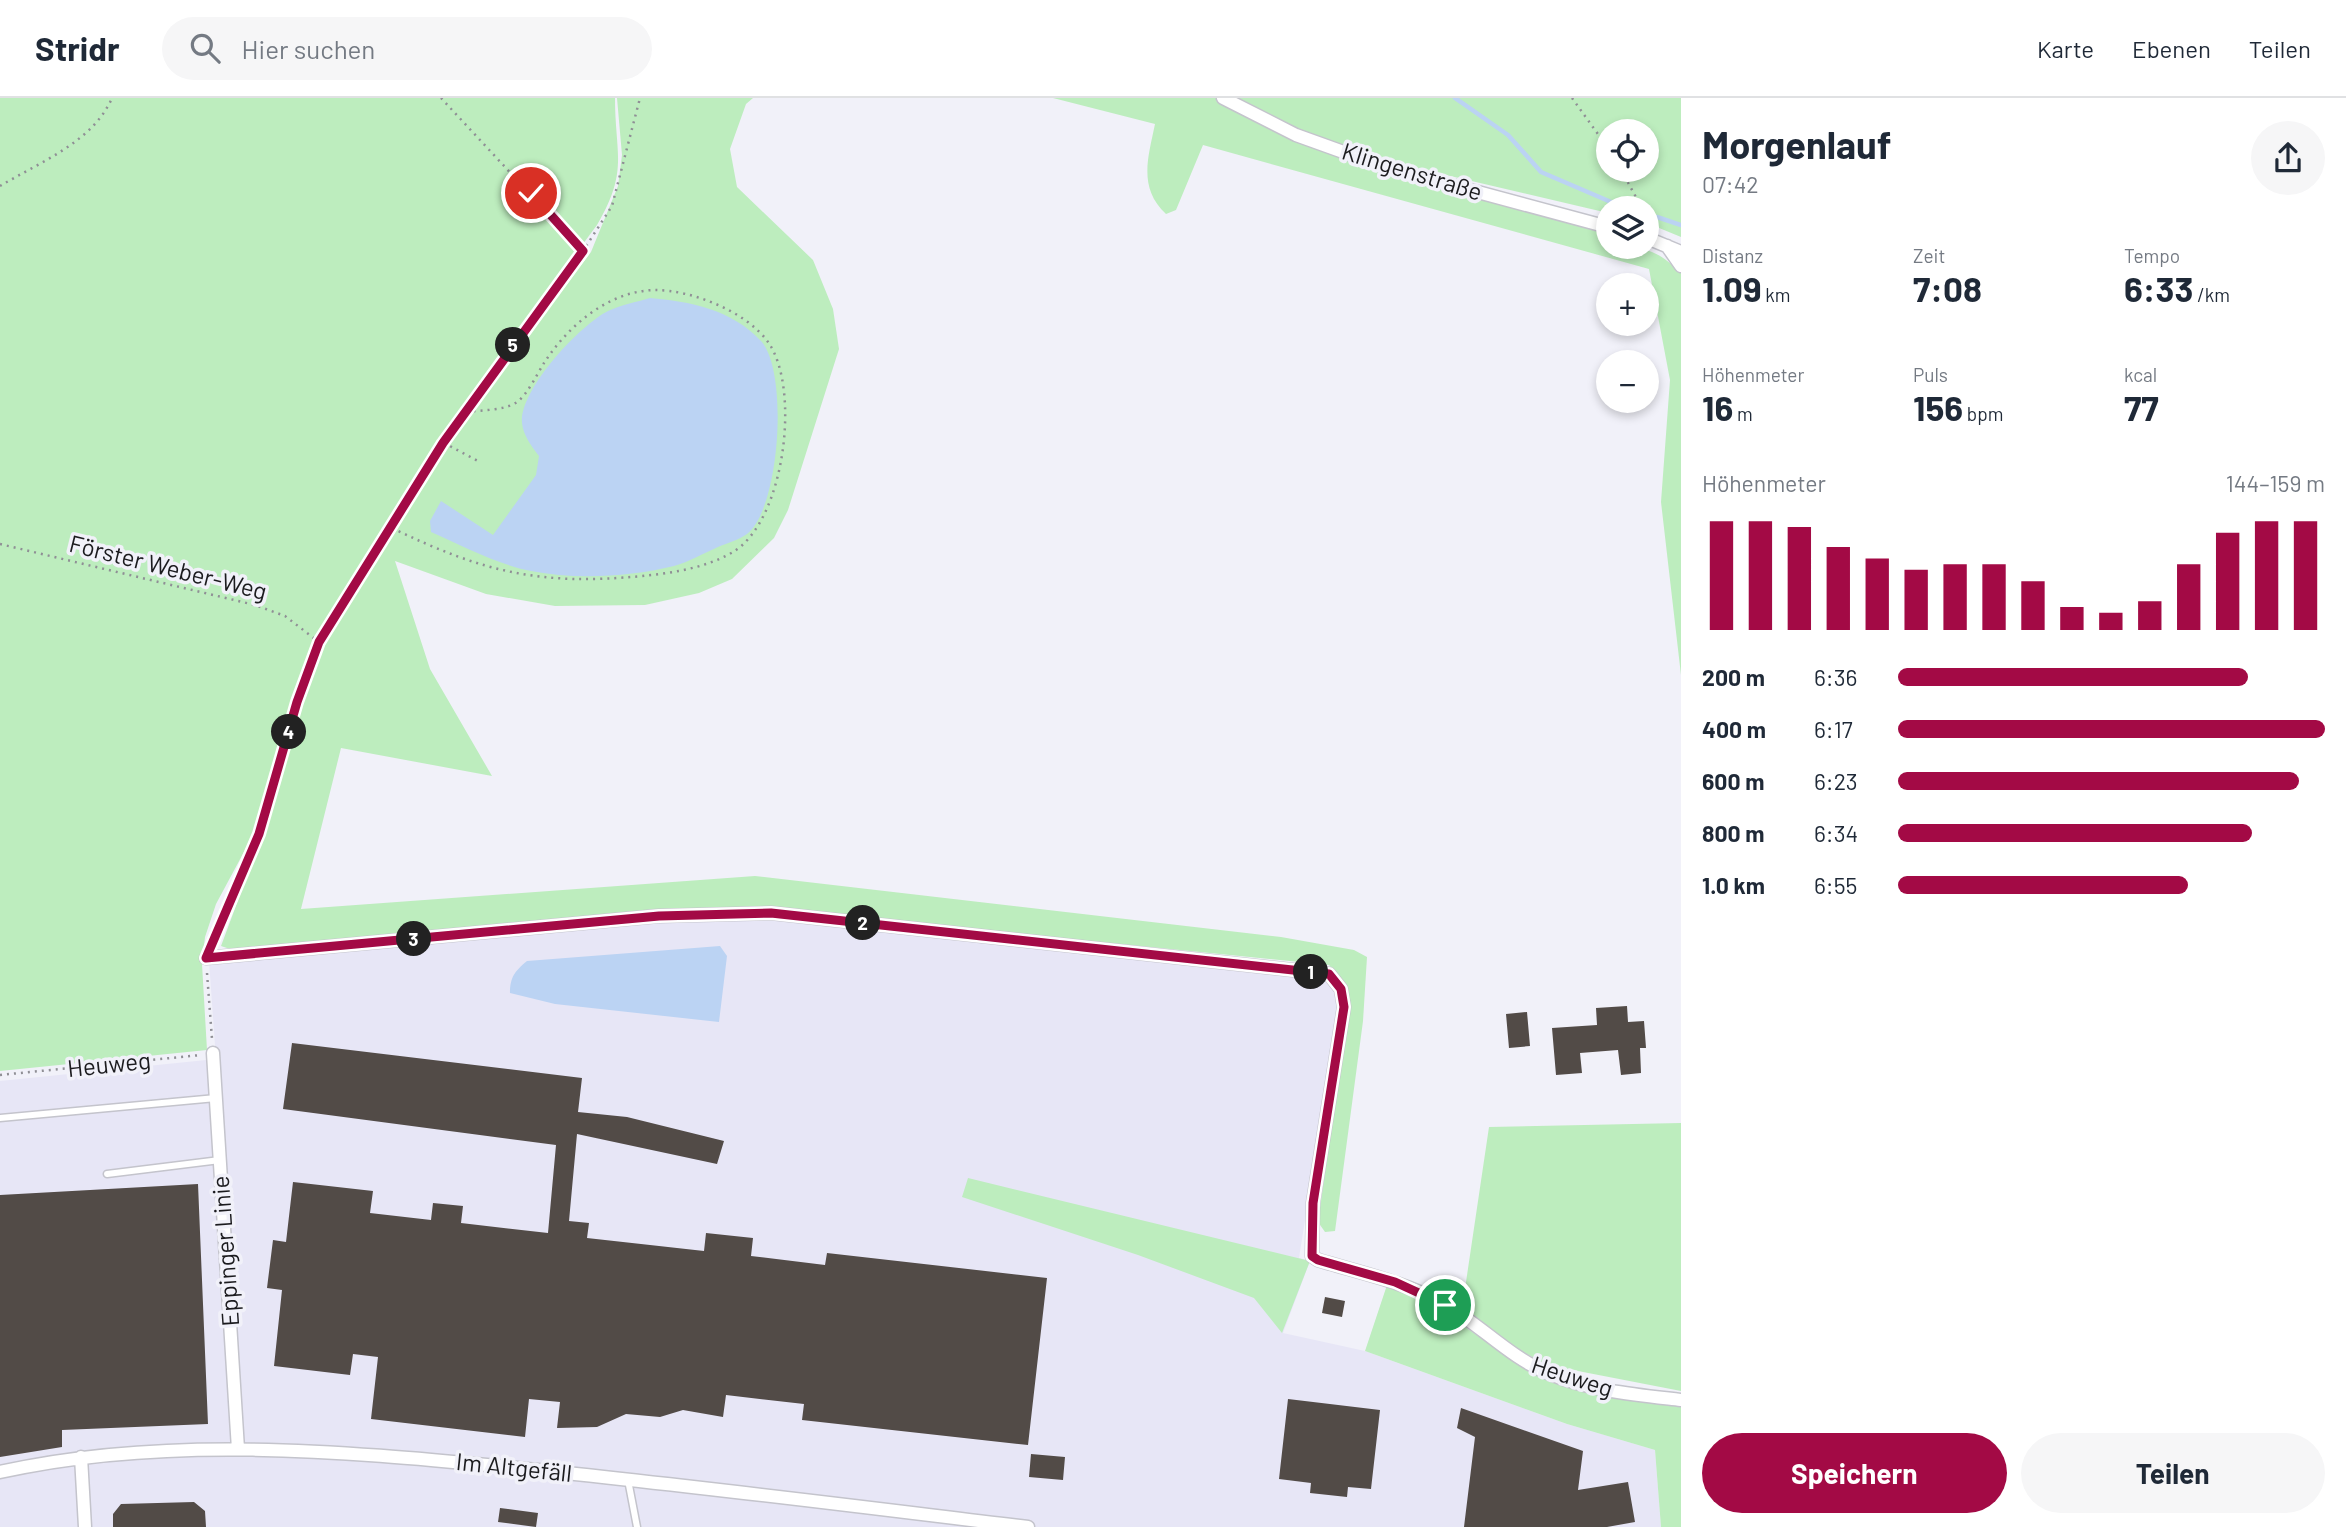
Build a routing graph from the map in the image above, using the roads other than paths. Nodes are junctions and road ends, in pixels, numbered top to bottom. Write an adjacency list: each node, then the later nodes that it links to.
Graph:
1 (1223, 98): 2 (street, Klingenstraße)
2 (1596, 224)
3 (1659, 243): 4 (street)
4 (1667, 246): 5 (street); 6 (street)
5 (1681, 251)
6 (1681, 266)
7 (206, 958): 13 (street, Heuweg)
8 (213, 1053): 9 (street, Eppinger Linie)
9 (216, 1098): 10 (lane); 11 (street, Eppinger Linie)
10 (0, 1118)
11 (220, 1160): 12 (lane); 14 (street, Eppinger Linie)
12 (107, 1174)
13 (1681, 1400)
14 (238, 1449): 15 (street, Im Altgefäll); 17 (street, Im Altgefäll)
15 (81, 1457): 16 (street, Im Altgefäll); 19 (street)
16 (0, 1472)
17 (628, 1480): 18 (street, Im Altgefäll); 20 (lane)
18 (979, 1524): 21 (street, Im Altgefäll)
19 (85, 1527)
20 (637, 1527)
21 (1028, 1527)

